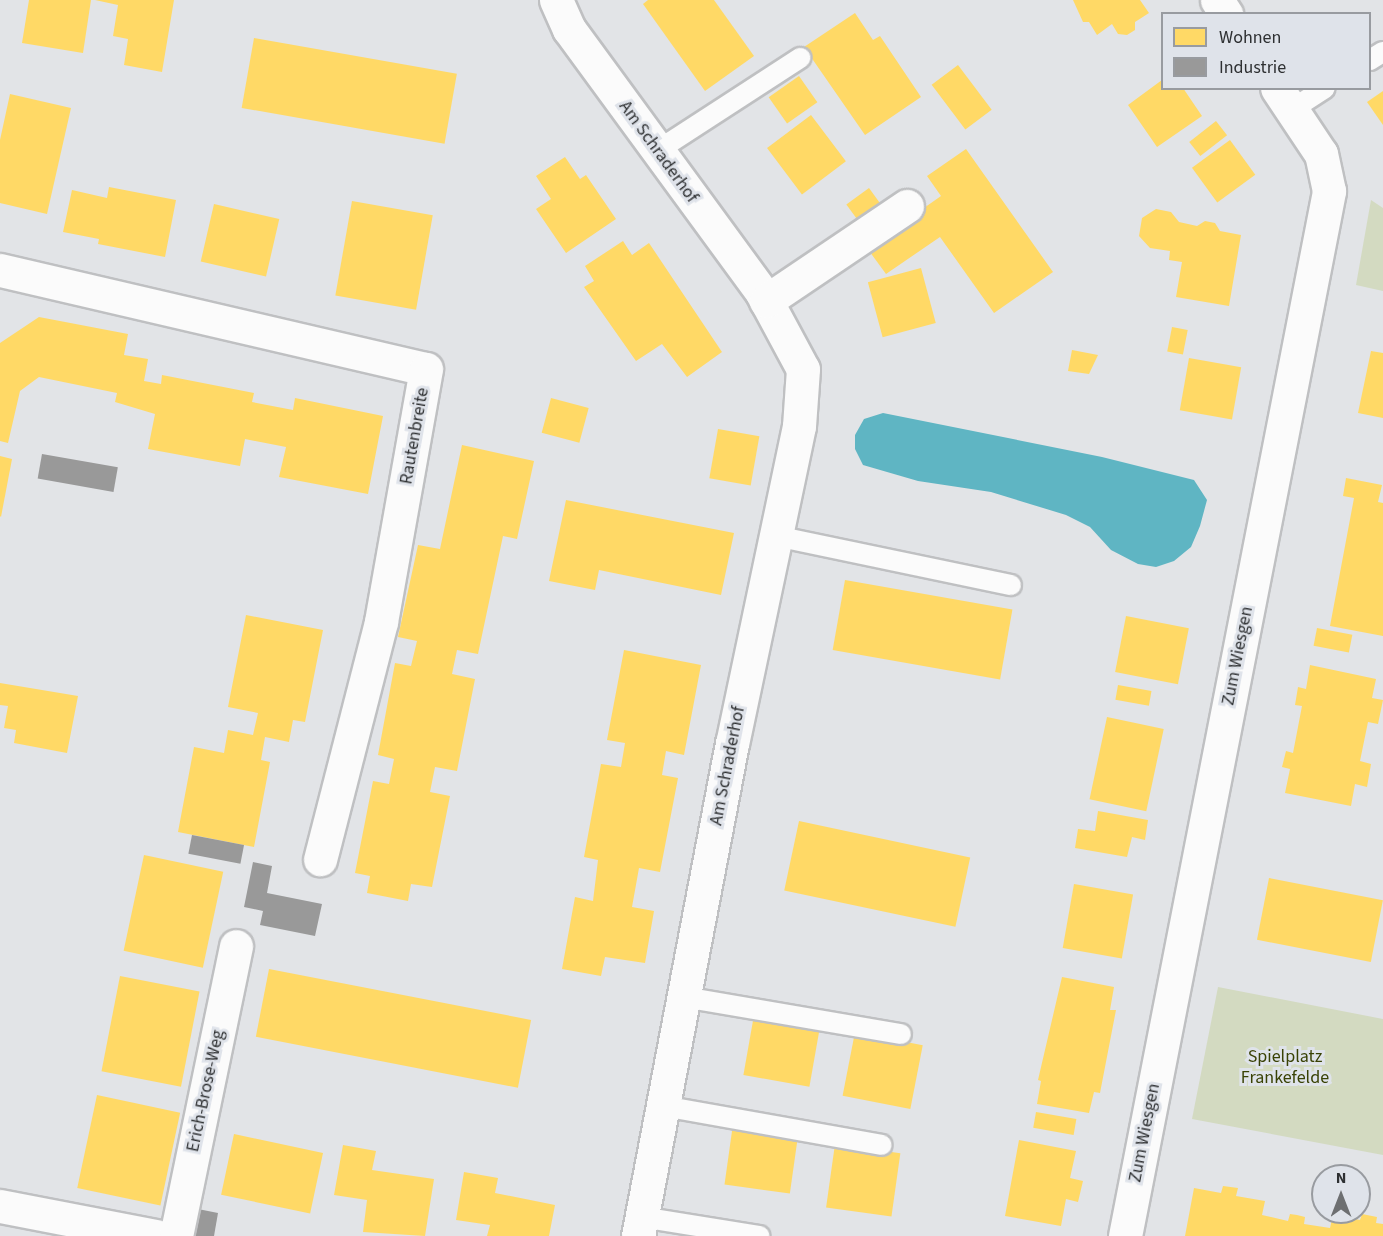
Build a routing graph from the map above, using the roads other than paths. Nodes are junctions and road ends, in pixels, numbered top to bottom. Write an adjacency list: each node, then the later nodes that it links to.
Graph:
1 (556, 0): 5 (street, Am Schraderhof)
2 (800, 58): 5 (lane)
3 (1318, 90): 4 (lane)
4 (1284, 99): 22 (street, Zum Wiesgen)
5 (657, 151): 8 (street, Am Schraderhof)
6 (907, 206): 8 (street)
7 (0, 270): 11 (street, Rautenbreite)
8 (766, 301): 9 (street, Am Schraderhof)
9 (776, 536): 10 (lane); 13 (street, Am Schraderhof)
10 (1011, 585)
11 (320, 859)
12 (236, 946): 20 (street, Erich-Brose-Weg)
13 (684, 997): 14 (lane); 15 (street, Am Schraderhof)
14 (901, 1034)
15 (663, 1106): 16 (lane); 18 (street, Am Schraderhof)
16 (882, 1145)
17 (0, 1206): 19 (street)
18 (639, 1226): 21 (lane, Am Schraderhof)
19 (156, 1236)
20 (176, 1236)
21 (759, 1236)
22 (1125, 1236)

